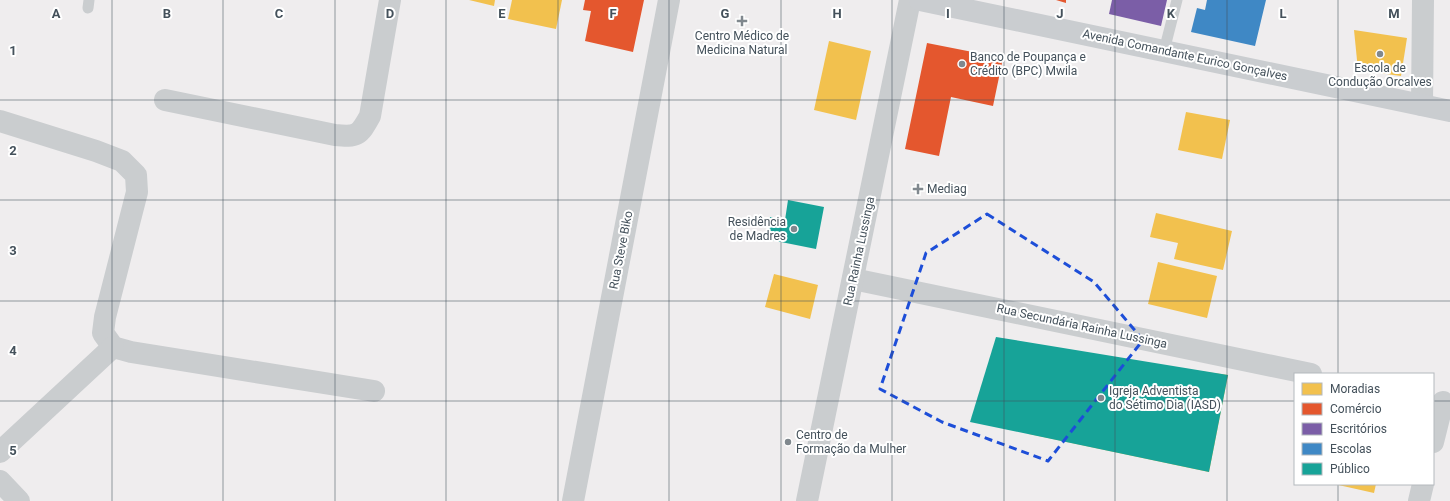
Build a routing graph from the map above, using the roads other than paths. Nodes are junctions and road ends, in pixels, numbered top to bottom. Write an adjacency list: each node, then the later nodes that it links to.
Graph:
1 (390, 0): 8 (street)
2 (669, 0): 22 (street, Rua Steve Biko)
3 (910, 0): 12 (street, Rua Rainha Lussinga)
4 (920, 0): 7 (main road, Avenida Comandante Eurico Gonçalves)
5 (1177, 0): 7 (lane)
6 (1423, 0): 9 (street)
7 (1164, 51): 9 (main road, Avenida Comandante Eurico Gonçalves)
8 (165, 100)
9 (1422, 105): 10 (main road, Avenida Comandante Eurico Gonçalves)
10 (1450, 111)
11 (0, 121): 13 (street)
12 (853, 279): 14 (street, Rua Secundária Rainha Lussinga); 23 (street, Rua Rainha Lussinga)
13 (113, 347): 15 (street); 18 (street)
14 (1306, 373)
15 (374, 391)
16 (1442, 401): 17 (street)
17 (1434, 437)
18 (0, 452)
19 (0, 481): 21 (street)
20 (1423, 485): 24 (street)
21 (19, 501)
22 (573, 501)
23 (807, 501)
24 (1419, 501)

